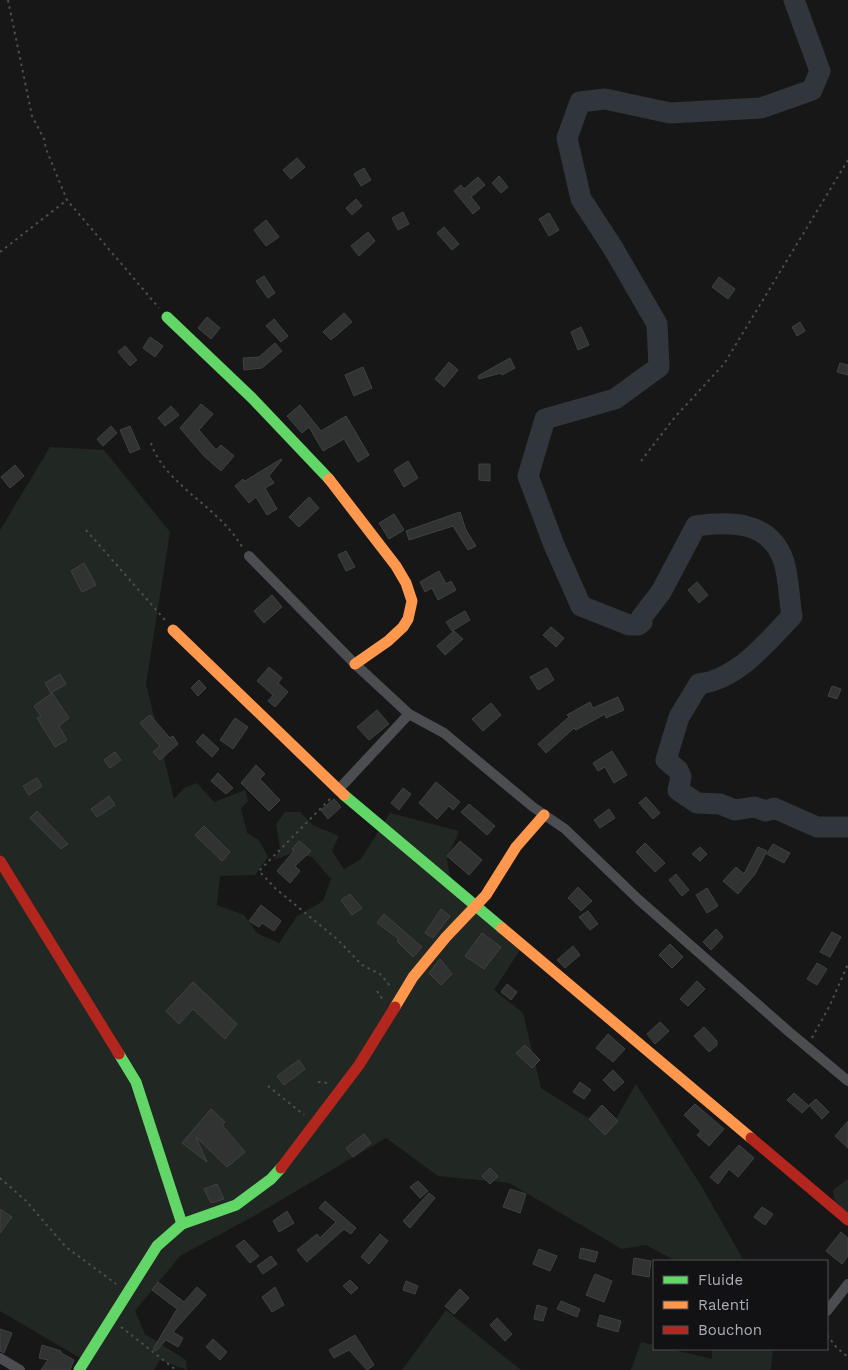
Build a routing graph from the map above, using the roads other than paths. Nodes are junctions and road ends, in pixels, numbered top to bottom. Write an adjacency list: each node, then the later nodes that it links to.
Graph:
1 (167, 317): 4 (street)
2 (249, 556): 4 (street)
3 (173, 630): 6 (street)
4 (355, 664): 5 (street)
5 (409, 714): 6 (street); 7 (street)
6 (338, 790): 9 (street)
7 (544, 815): 9 (street); 10 (street)
8 (0, 861): 12 (street)
9 (476, 906): 11 (street); 12 (street)
10 (848, 1081)
11 (848, 1220)
12 (182, 1224): 17 (street)
13 (848, 1284): 14 (street)
14 (828, 1310)
15 (0, 1358): 16 (street)
16 (20, 1370)
17 (79, 1370)

